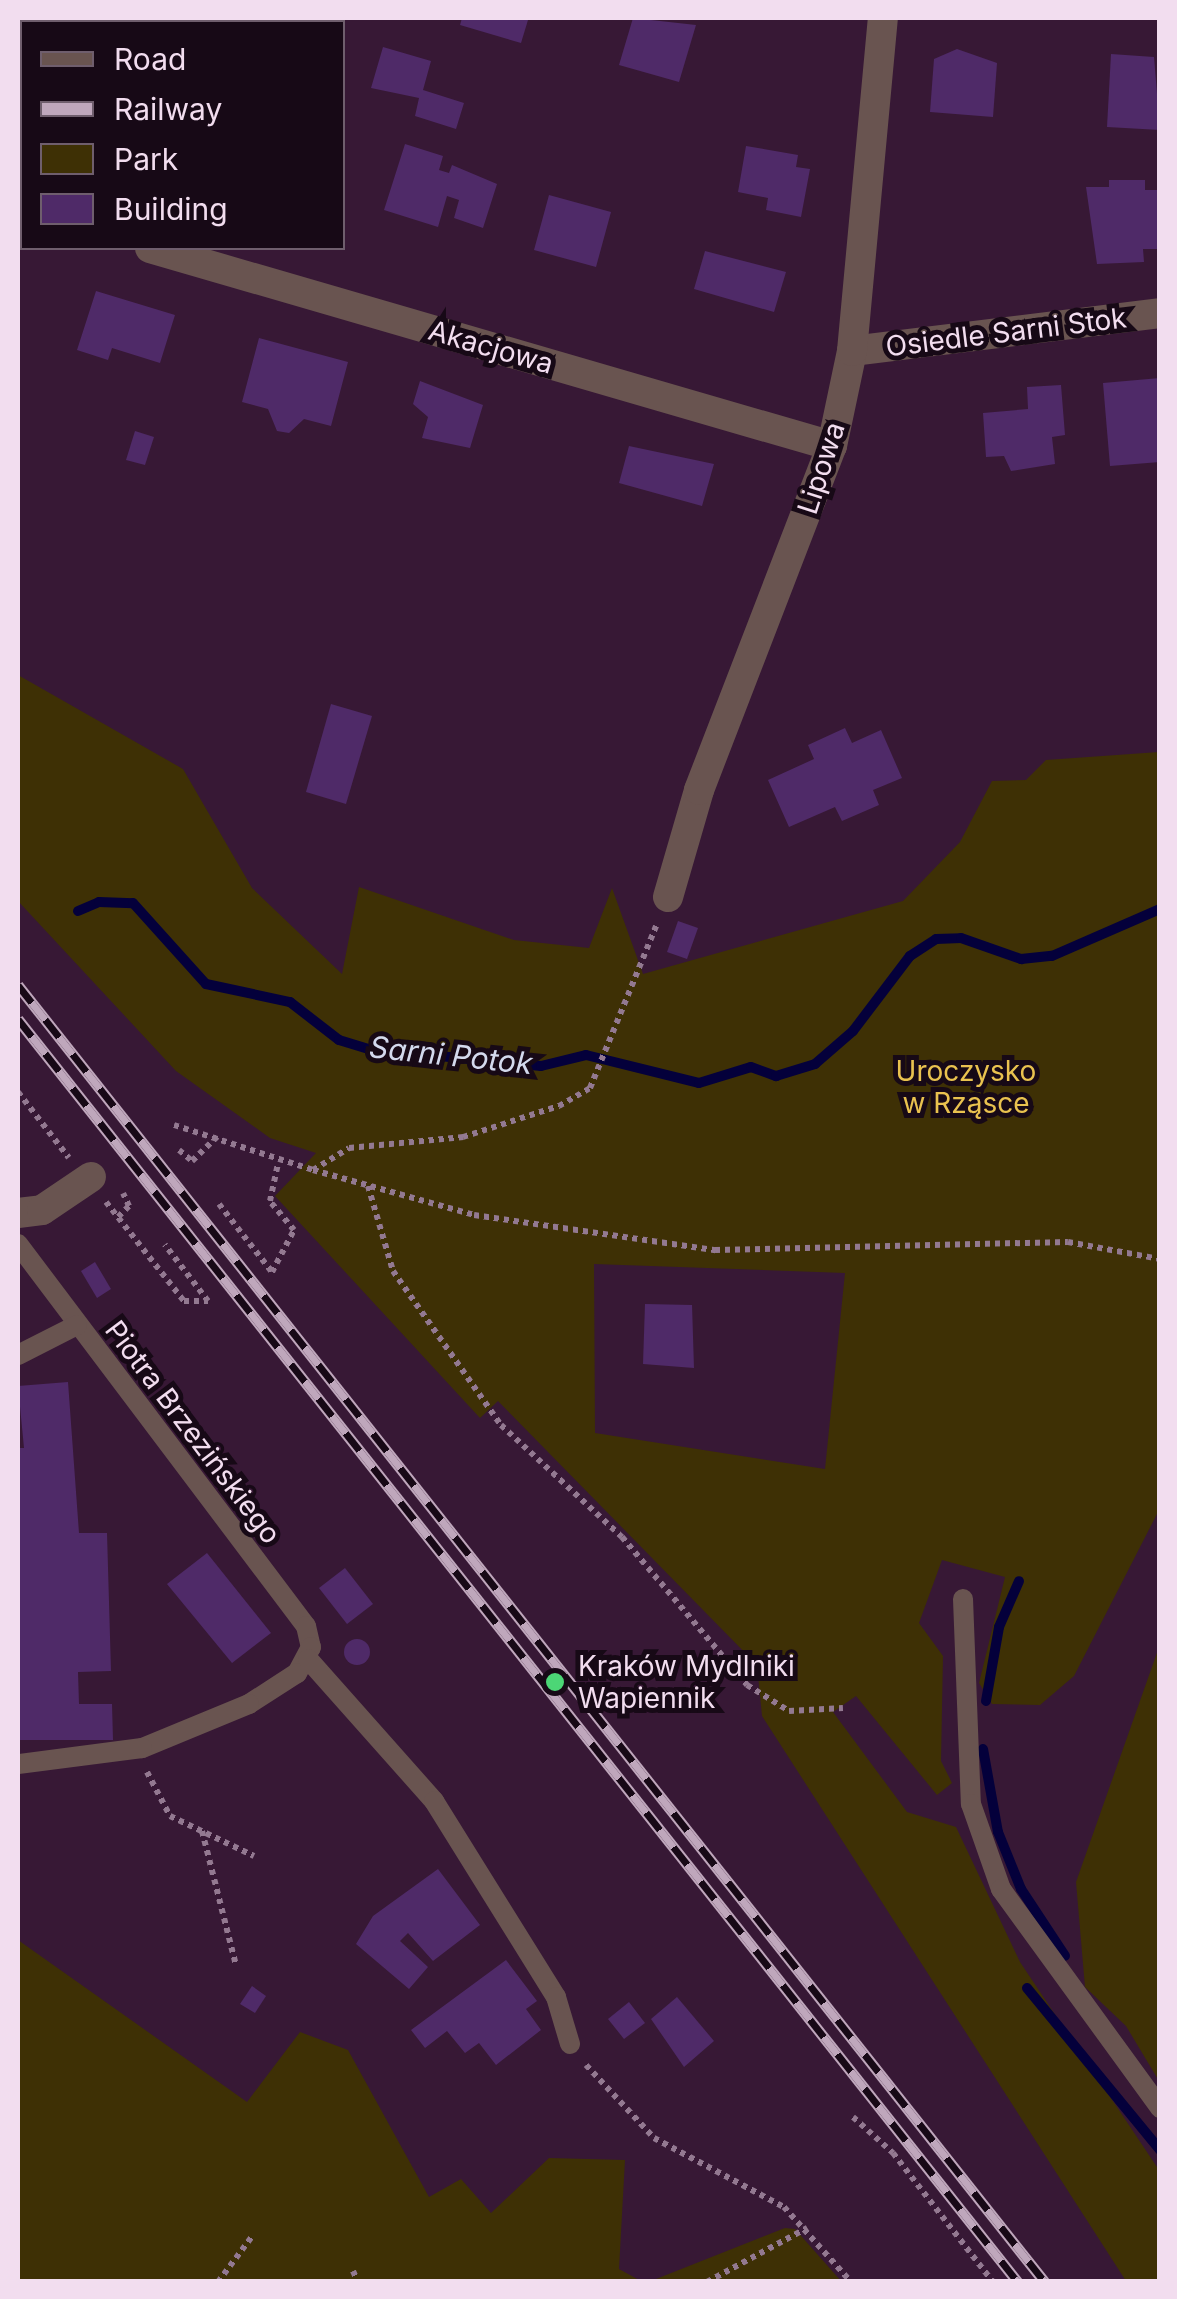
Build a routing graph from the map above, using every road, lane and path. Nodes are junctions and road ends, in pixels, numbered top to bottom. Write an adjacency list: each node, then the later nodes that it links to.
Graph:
1 (883, 18): 4 (street, Lipowa)
2 (157, 250): 5 (street, Akacjowa)
3 (1160, 312): 4 (street, Osiedle Sarni Stok)
4 (852, 351): 5 (street, Lipowa)
5 (832, 446): 6 (street, Lipowa)
6 (668, 897): 12 (path)
7 (18, 1092): 13 (path)
8 (174, 1125): 9 (path)
9 (217, 1137): 10 (path); 11 (path)
10 (179, 1150)
11 (278, 1162): 12 (path); 16 (path)
12 (313, 1170): 14 (path)
13 (89, 1179): 17 (street); 18 (path)
14 (368, 1186): 21 (path); 26 (path)
15 (123, 1193): 18 (path)
16 (219, 1204)
17 (18, 1213)
18 (118, 1217): 20 (path)
19 (18, 1244): 22 (lane, Piotra Brzezińskiego)
20 (165, 1246)
21 (1160, 1259)
22 (77, 1326): 23 (lane); 25 (lane, Piotra Brzezińskiego)
23 (18, 1355)
24 (963, 1599): 33 (lane)
25 (303, 1666): 27 (lane); 32 (lane, Piotra Brzezińskiego)
26 (844, 1708)
27 (142, 1748): 28 (lane); 29 (path)
28 (18, 1764)
29 (202, 1832): 30 (path); 31 (path)
30 (254, 1856)
31 (236, 1965)
32 (570, 2044): 35 (path)
33 (1160, 2108)
34 (853, 2117): 42 (path)
35 (807, 2228): 40 (path); 41 (path)
36 (253, 2235): 38 (path)
37 (352, 2271): 39 (path)
38 (218, 2282)
39 (358, 2282)
40 (707, 2282)
41 (851, 2282)
42 (993, 2282)

